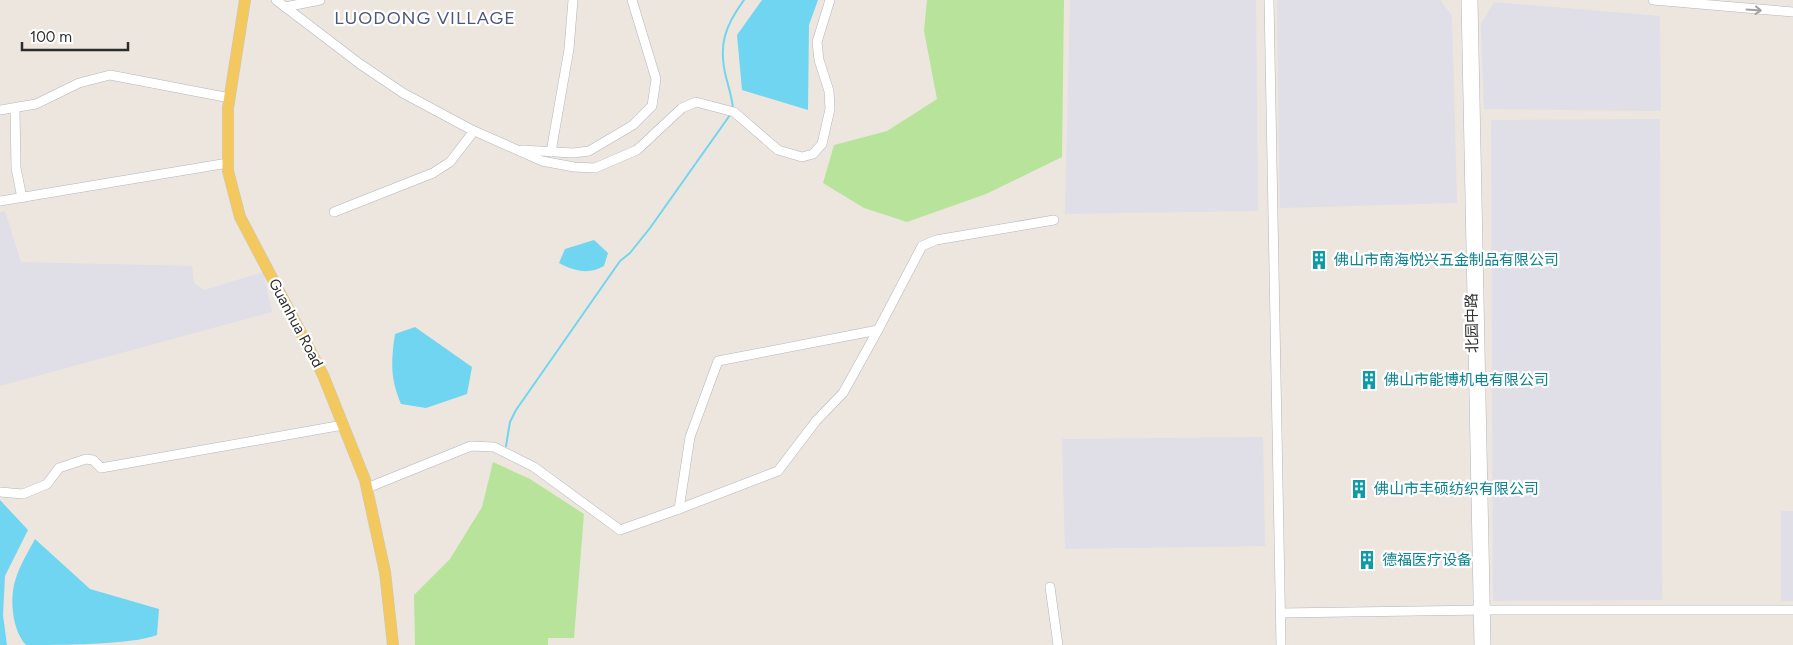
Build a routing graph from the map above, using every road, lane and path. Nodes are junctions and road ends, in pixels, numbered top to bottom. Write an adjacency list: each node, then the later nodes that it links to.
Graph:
1 (245, 0): 13 (main road, Guanhua Road)
2 (276, 0): 11 (street)
3 (320, 0): 11 (street)
4 (574, 0): 18 (street)
5 (632, 0): 18 (street)
6 (830, 0): 17 (street)
7 (1269, 0): 32 (street)
8 (1466, 0): 30 (street, 北园中路)
9 (1473, 0): 30 (street, 北园中路)
10 (1653, 0): 12 (street, one-way to 12)
11 (285, 7): 16 (street)
12 (1793, 12)
13 (230, 98): 14 (street); 19 (main road, Guanhua Road)
14 (15, 108): 15 (street); 20 (street)
15 (0, 110)
16 (474, 130): 17 (street); 22 (street)
17 (517, 150): 18 (street)
18 (551, 152)
19 (228, 163): 20 (street); 25 (main road, Guanhua Road)
20 (22, 198): 21 (street)
21 (0, 201)
22 (334, 212)
23 (1054, 220): 24 (street)
24 (878, 330): 28 (street); 28 (street)
25 (343, 425): 26 (main road, Guanhua Road); 27 (street)
26 (367, 488): 28 (street); 33 (main road, Guanhua Road)
27 (0, 492)
28 (679, 509)
29 (1050, 587): 34 (street)
30 (1482, 610): 31 (street); 32 (street); 36 (street, 北园中路); 37 (street, 北园中路)
31 (1793, 610)
32 (1281, 613): 35 (street)
33 (393, 645)
34 (1058, 645)
35 (1281, 645)
36 (1479, 645)
37 (1486, 645)

